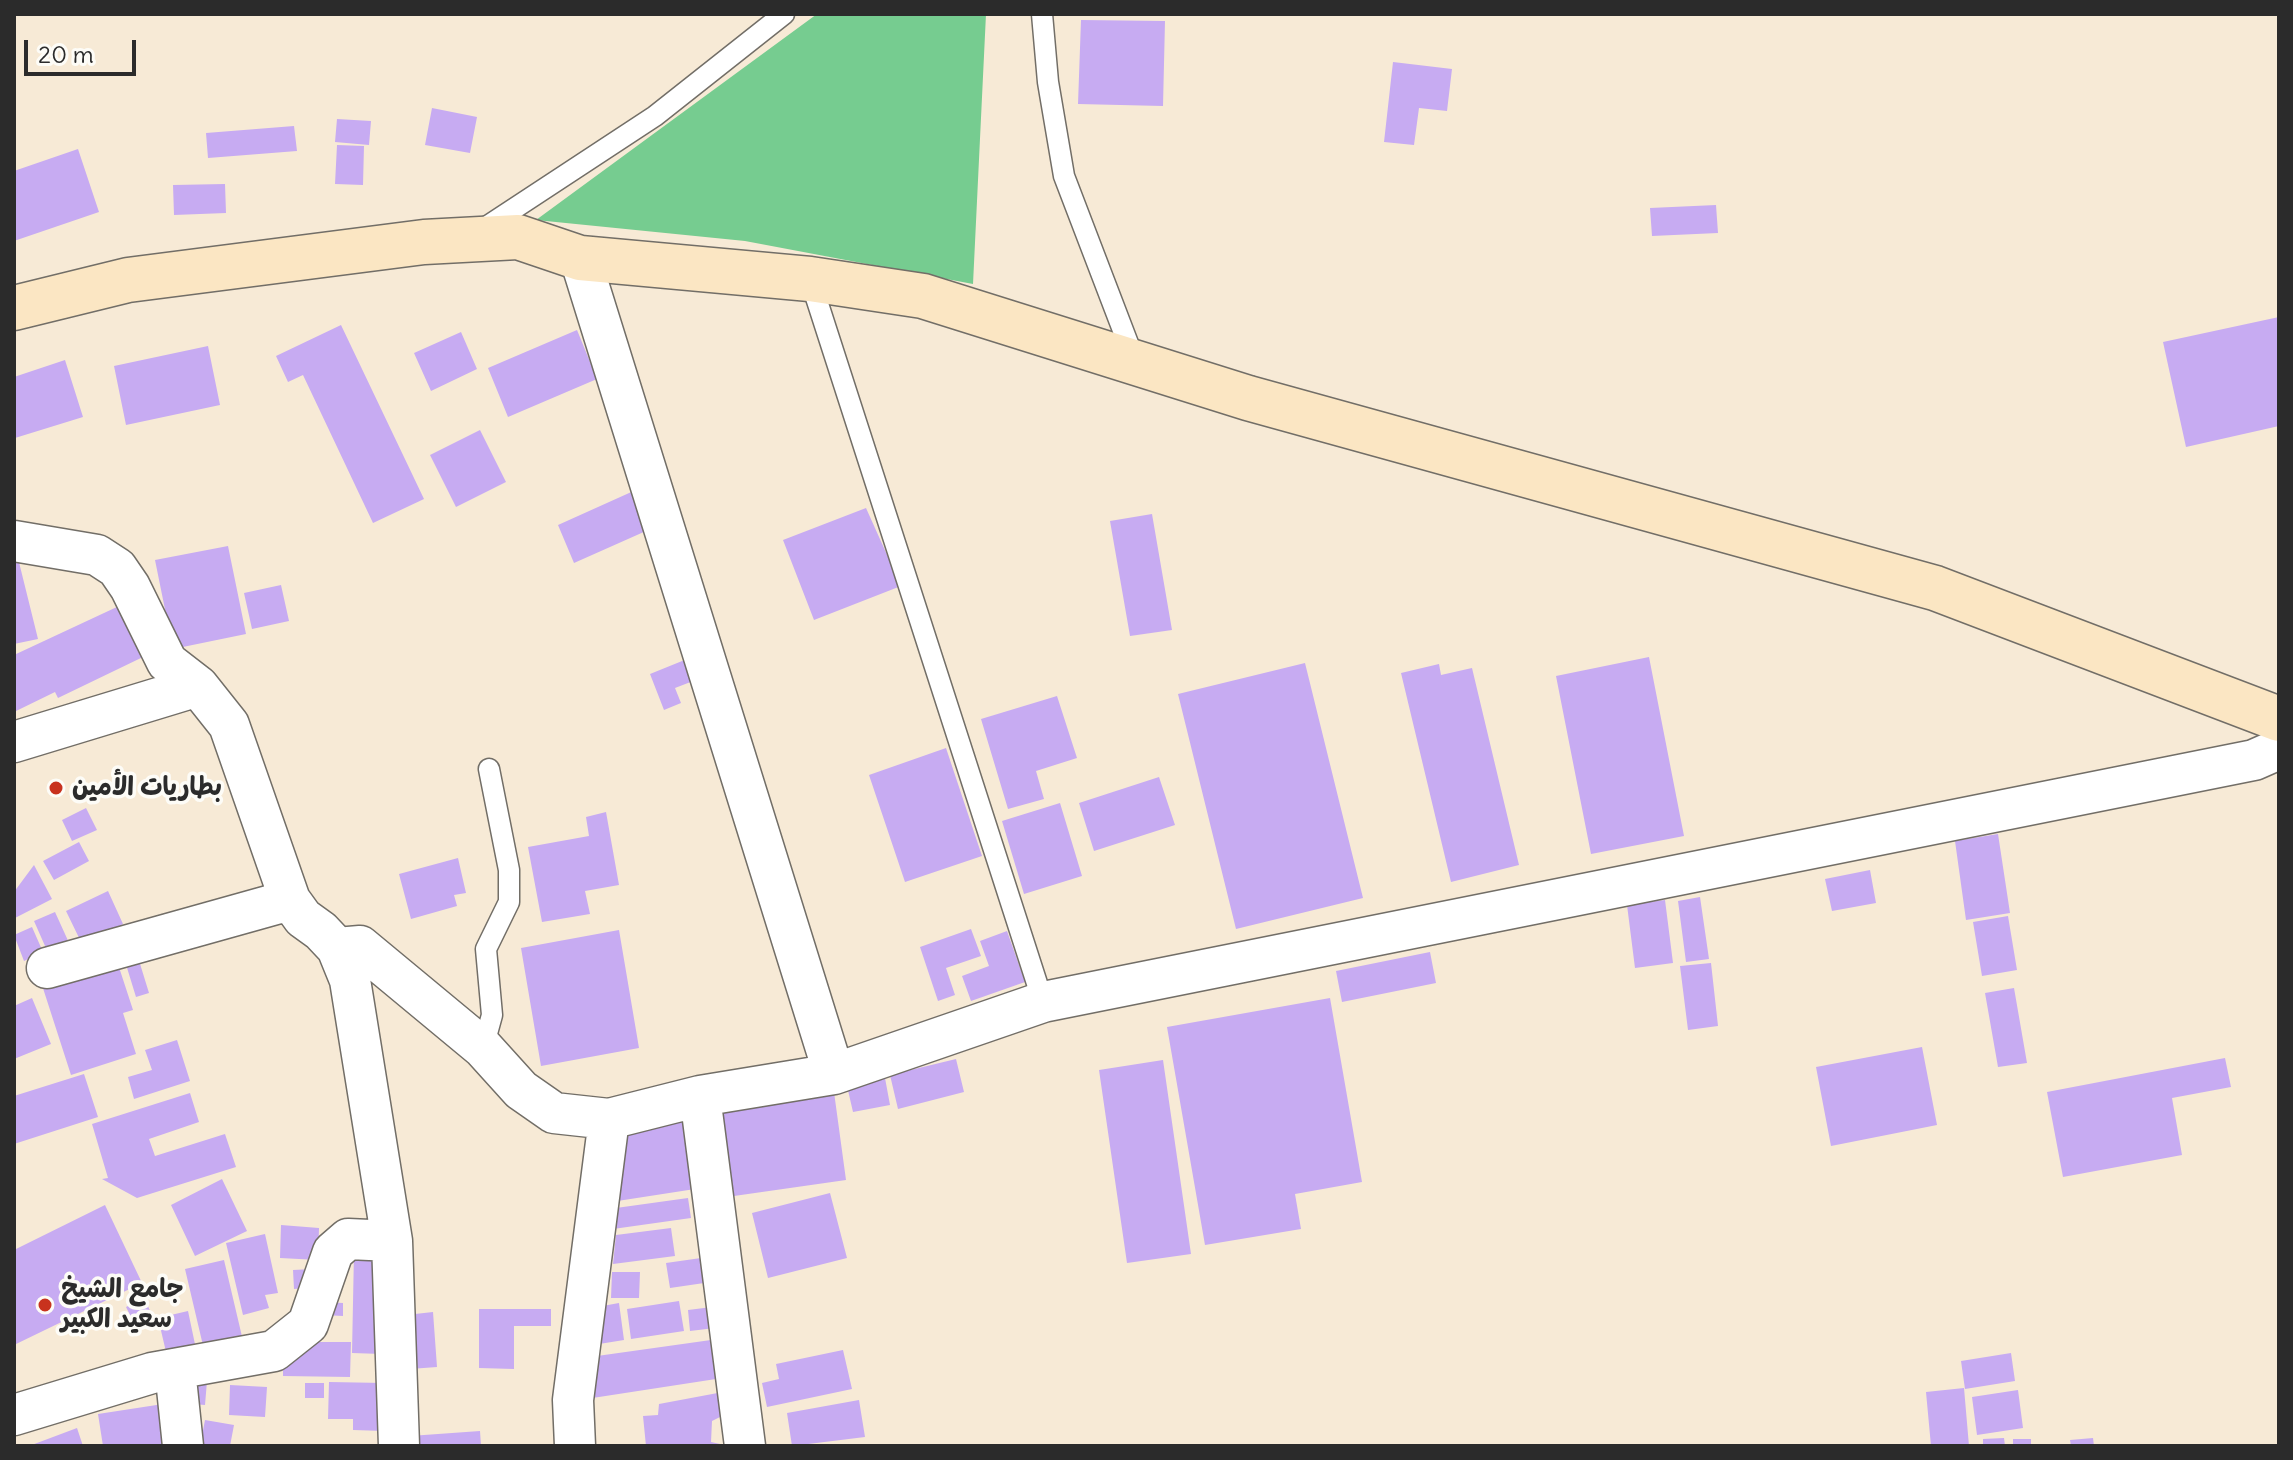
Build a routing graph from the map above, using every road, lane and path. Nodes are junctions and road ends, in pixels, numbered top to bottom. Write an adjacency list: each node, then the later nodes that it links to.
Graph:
1 (784, 14): 3 (lane)
2 (1042, 14): 7 (lane)
3 (467, 239): 4 (main road); 6 (main road)
4 (580, 258): 5 (main road); 19 (street)
5 (810, 279): 7 (main road); 17 (lane)
6 (14, 308)
7 (1136, 363): 10 (main road)
8 (14, 541): 9 (street)
9 (198, 686): 11 (street); 14 (street)
10 (2279, 719)
11 (14, 742)
12 (2279, 749): 17 (street)
13 (489, 769): 18 (lane)
14 (290, 900): 15 (street); 16 (street)
15 (337, 948): 18 (street); 22 (street)
16 (47, 968)
17 (1043, 1002): 19 (street)
18 (483, 1048): 21 (street)
19 (834, 1074): 20 (street)
20 (700, 1096): 21 (street); 28 (street)
21 (609, 1119): 27 (street)
22 (392, 1241): 23 (street); 26 (street)
23 (175, 1369): 24 (street); 25 (street)
24 (14, 1415)
25 (183, 1446)
26 (399, 1446)
27 (575, 1446)
28 (745, 1446)

